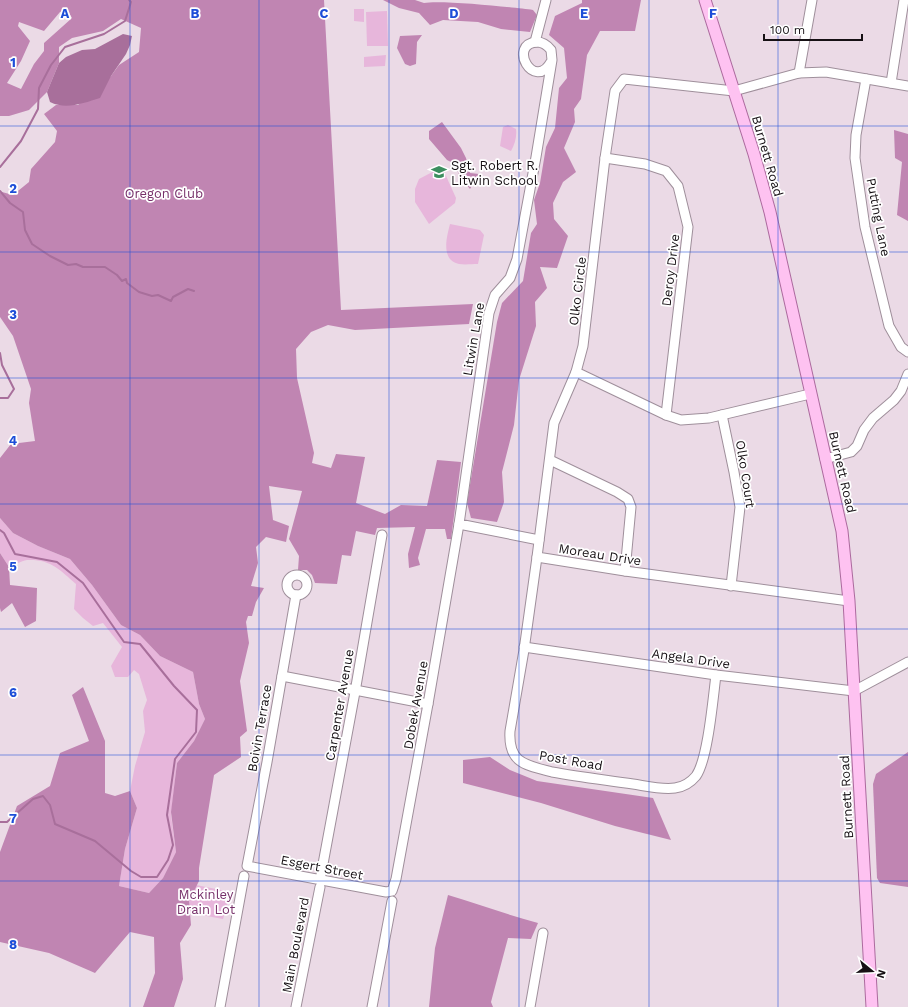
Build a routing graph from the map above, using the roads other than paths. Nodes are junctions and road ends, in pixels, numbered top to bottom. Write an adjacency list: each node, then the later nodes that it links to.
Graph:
1 (546, 0): 5 (street)
2 (705, 0): 11 (main road, Burnett Road)
3 (812, 0): 7 (street)
4 (904, 0): 9 (street)
5 (535, 42): 6 (street); 6 (street)
6 (551, 62): 21 (street, Litwin Lane)
7 (799, 72): 8 (street); 11 (street)
8 (866, 79): 9 (street); 13 (street, Putting Lane)
9 (891, 83): 10 (street)
10 (908, 86)
11 (734, 91): 12 (street, Olko Circle); 16 (main road, Burnett Road)
12 (605, 158): 14 (street, Olko Circle); 17 (street, Deroy Drive)
13 (908, 352)
14 (576, 372): 17 (street); 20 (street)
15 (908, 374): 19 (street)
16 (810, 394): 18 (street); 19 (main road, Burnett Road)
17 (666, 415): 18 (street)
18 (722, 415): 26 (street, Olko Court)
19 (825, 459): 28 (main road, Burnett Road)
20 (550, 460): 23 (street); 25 (street)
21 (459, 524): 23 (street); 35 (street, Dobek Avenue)
22 (382, 534): 33 (street, Carpenter Avenue)
23 (539, 540): 24 (street)
24 (537, 557): 25 (street, Moreau Drive); 29 (street, Post Road)
25 (626, 571): 26 (street, Moreau Drive)
26 (731, 586): 28 (street, Moreau Drive)
27 (296, 595): 32 (street, Boivin Terrace)
28 (849, 601): 34 (main road, Burnett Road)
29 (524, 647): 31 (street, Angela Drive); 31 (street, Post Road)
30 (908, 662): 34 (street)
31 (716, 675): 34 (street, Angela Drive)
32 (282, 676): 33 (street); 36 (street, Boivin Terrace)
33 (356, 690): 35 (street); 38 (street, Carpenter Avenue)
34 (854, 691): 46 (main road, Burnett Road)
35 (428, 704): 39 (street, Dobek Avenue)
36 (247, 866): 38 (street, Esgert Street)
37 (244, 876): 42 (street)
38 (320, 884): 39 (street, Esgert Street); 43 (street, Main Boulevard)
39 (392, 891)
40 (392, 901): 44 (street)
41 (543, 933): 45 (street)
42 (220, 1007)
43 (296, 1007)
44 (372, 1007)
45 (530, 1007)
46 (872, 1007)

